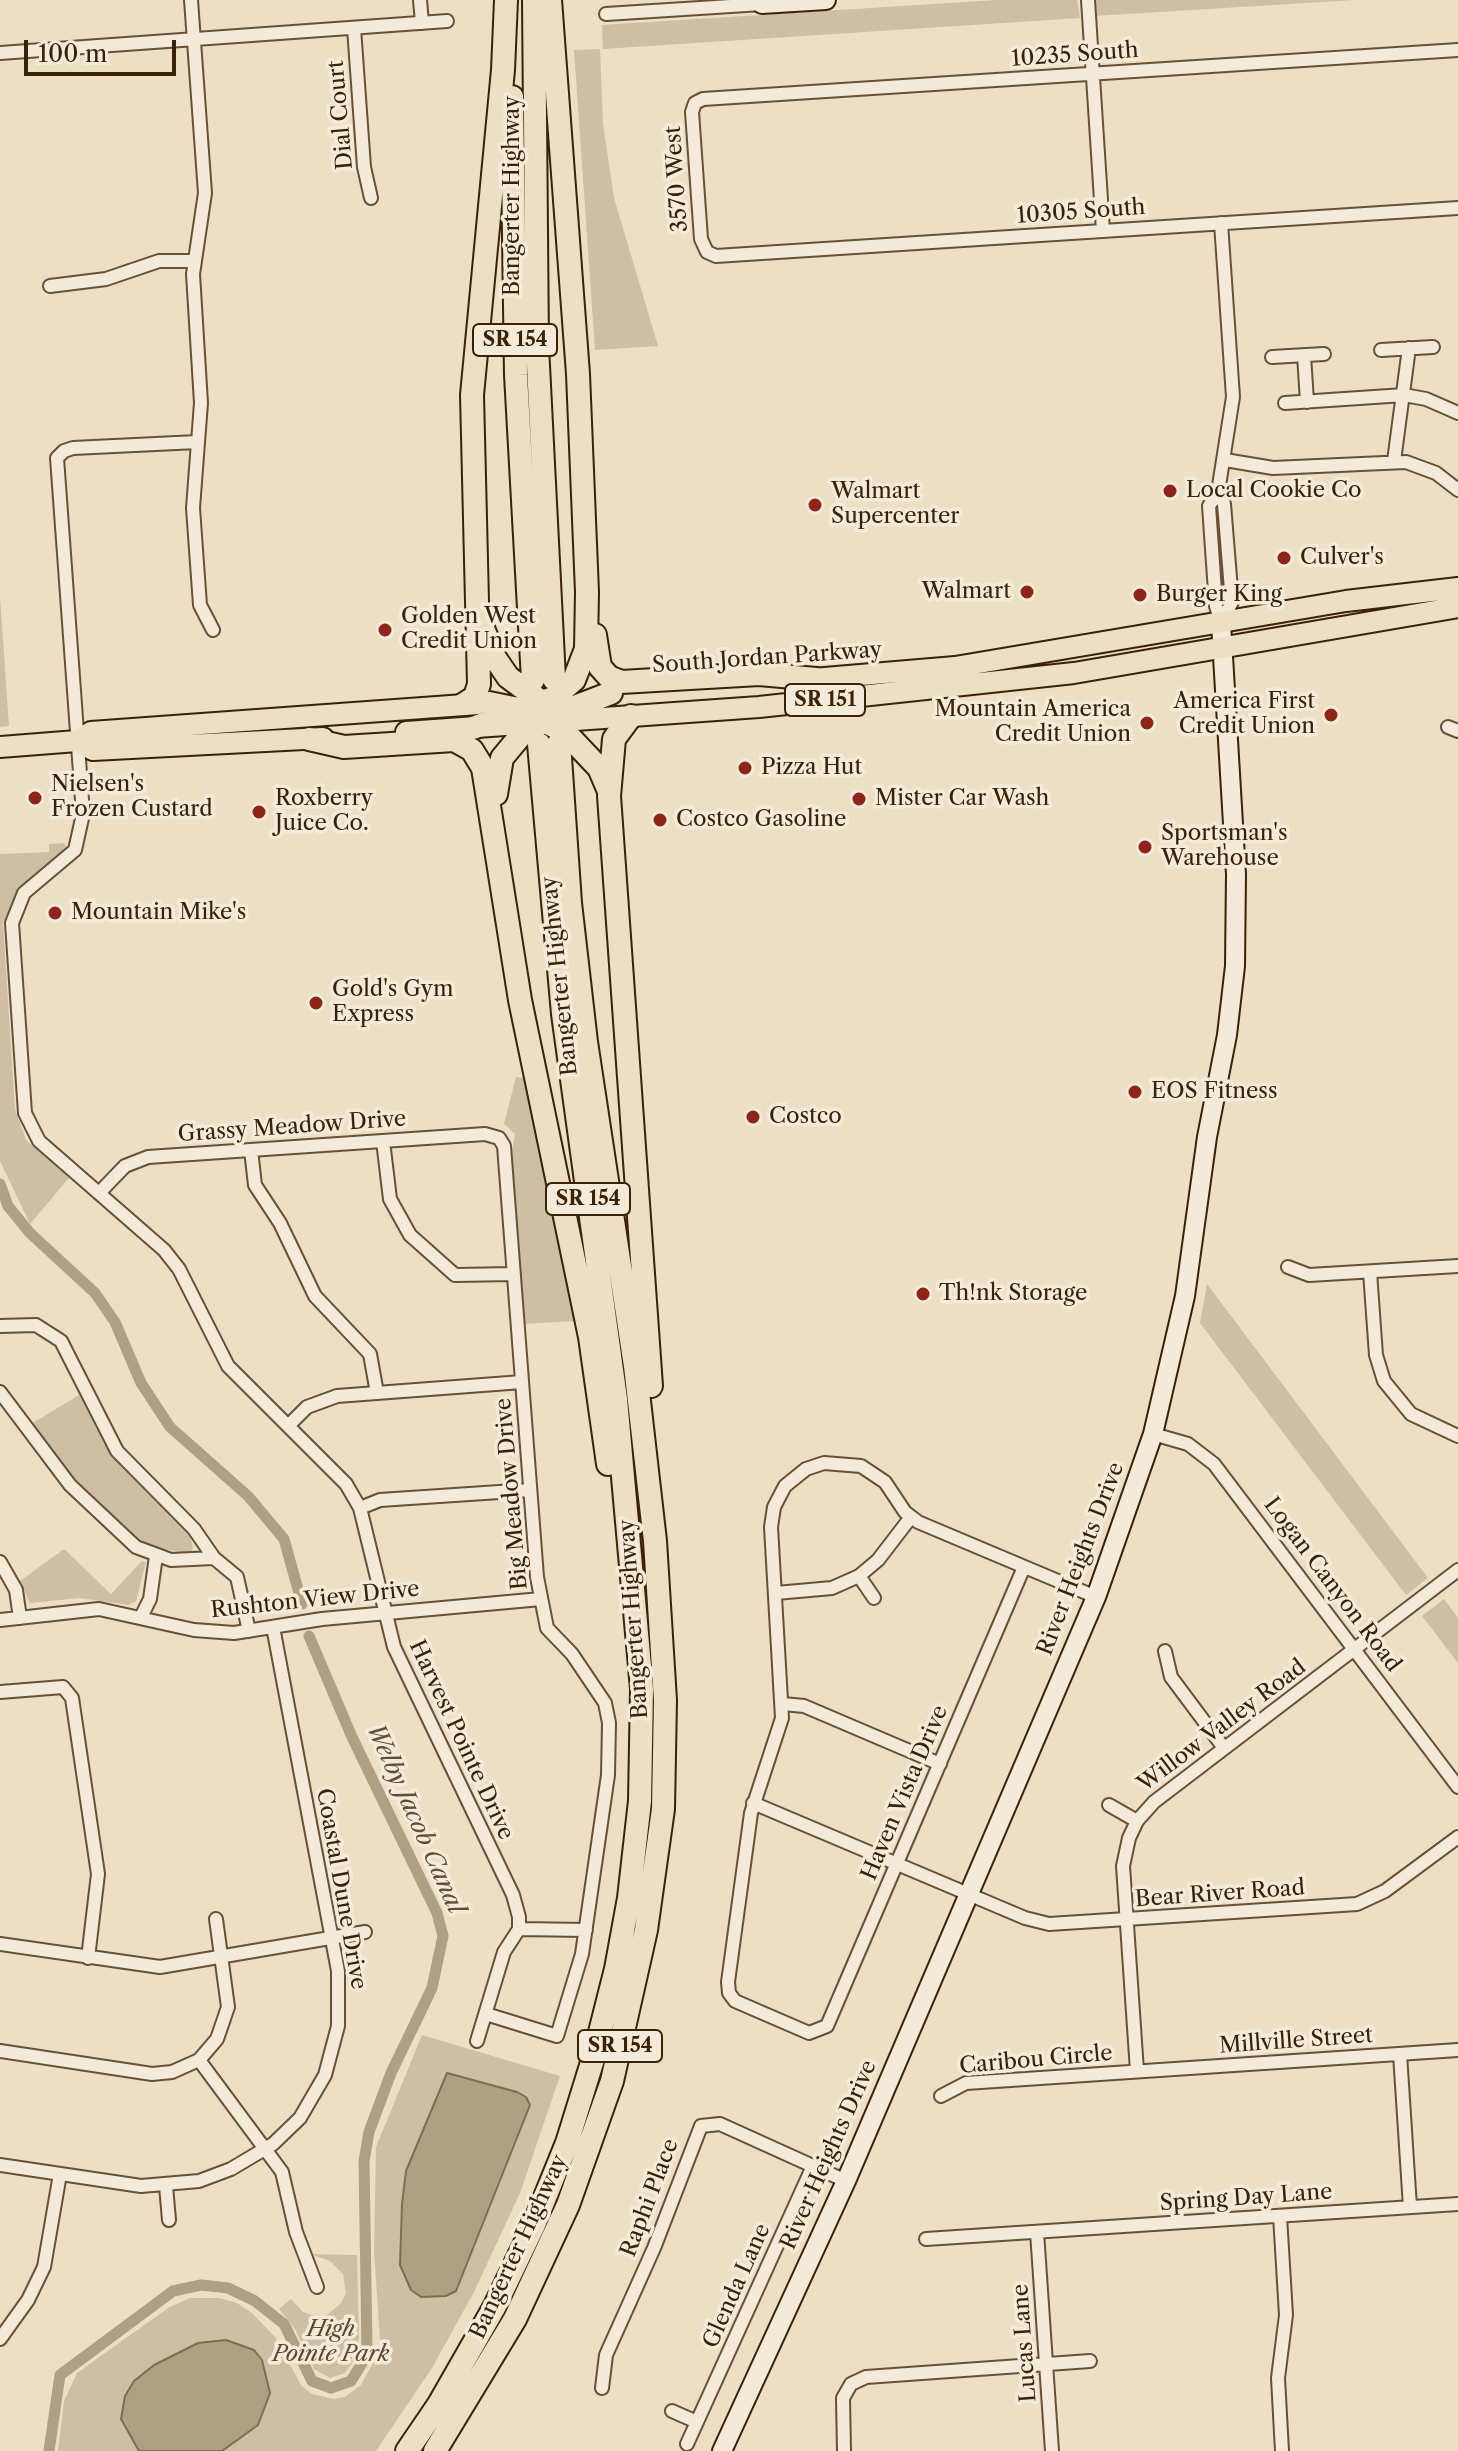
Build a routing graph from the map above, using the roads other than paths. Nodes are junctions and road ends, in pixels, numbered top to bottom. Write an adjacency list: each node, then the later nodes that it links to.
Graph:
1 (191, 0): 13 (street)
2 (420, 0): 11 (street)
3 (509, 0): 42 (highway); 50 (highway, Bangerter Highway / SR 154)
4 (534, 0): 50 (highway, Bangerter Highway / SR 154)
5 (550, 0): 40 (highway)
6 (826, 0): 8 (street)
7 (1088, 0): 16 (street)
8 (762, 2): 9 (street)
9 (606, 14)
10 (447, 21): 11 (street)
11 (422, 23): 12 (street)
12 (354, 28): 13 (street); 18 (street, Dial Court)
13 (194, 40): 15 (street); 23 (street)
14 (1458, 50): 16 (street, 10235 South)
15 (0, 53)
16 (1093, 74): 17 (street, 10235 South); 21 (street)
17 (695, 103): 22 (street, 3570 West)
18 (371, 198)
19 (1458, 208): 20 (street, 10305 South)
20 (1221, 223): 21 (street, 10305 South); 36 (street, River Heights Drive)
21 (1103, 231): 22 (street, 10305 South)
22 (707, 252)
23 (194, 261): 24 (street); 35 (street)
24 (50, 286)
25 (1433, 347): 26 (street)
26 (1409, 348): 27 (street); 31 (street)
27 (1381, 350)
28 (1324, 354): 29 (street)
29 (1304, 355): 30 (street); 32 (street)
30 (1272, 357)
31 (1404, 395): 32 (street); 34 (street); 37 (street)
32 (1307, 402): 33 (street)
33 (1285, 403)
34 (1458, 413)
35 (197, 442): 44 (street); 54 (street, Harvest Pointe Drive)
36 (1225, 460): 37 (street); 43 (street, River Heights Drive)
37 (1394, 461): 38 (street)
38 (1458, 490)
39 (1458, 588): 43 (main road, South Jordan Parkway / SR 151)
40 (587, 592): 46 (highway); 50 (highway)
41 (1458, 607): 45 (main road, South Jordan Parkway / SR 151)
42 (479, 614): 49 (highway); 50 (highway)
43 (1221, 623): 45 (street, River Heights Drive); 46 (main road, South Jordan Parkway / SR 151)
44 (213, 630)
45 (1222, 647): 51 (main road, South Jordan Parkway / SR 151); 71 (street, River Heights Drive)
46 (816, 679): 47 (main road, South Jordan Parkway / SR 151)
47 (611, 693): 50 (highway)
48 (489, 703): 49 (main road); 50 (highway)
49 (464, 704): 54 (main road)
50 (547, 712): 51 (main road, South Jordan Parkway / SR 151); 52 (highway); 56 (highway); 57 (highway); 86 (highway, Bangerter Highway / SR 154); 95 (highway, Bangerter Highway / SR 154)
51 (631, 716): 56 (highway)
52 (473, 728): 53 (main road)
53 (309, 739): 54 (main road); 57 (highway)
54 (77, 741): 55 (main road); 61 (street, Harvest Pointe Drive)
55 (0, 747)
56 (609, 796): 86 (highway)
57 (498, 851): 95 (highway)
58 (499, 1138): 59 (street, Grassy Meadow Drive); 65 (street, Big Meadow Drive)
59 (383, 1141): 60 (street, Grassy Meadow Drive); 65 (street)
60 (251, 1150): 61 (street, Grassy Meadow Drive); 69 (street)
61 (99, 1193): 70 (street, Harvest Pointe Drive)
62 (1458, 1266): 64 (street)
63 (1288, 1267): 64 (street)
64 (1370, 1272): 72 (street)
65 (514, 1274): 67 (street, Big Meadow Drive)
66 (0, 1326): 76 (street)
67 (522, 1382): 69 (street); 73 (street, Big Meadow Drive)
68 (0, 1392): 78 (street)
69 (377, 1393): 70 (street)
70 (288, 1426): 74 (street, Harvest Pointe Drive)
71 (1153, 1434): 83 (street, River Heights Drive); 93 (street, Logan Canyon Road)
72 (1458, 1436)
73 (529, 1490): 74 (street); 85 (street, Big Meadow Drive)
74 (360, 1508): 88 (street, Harvest Pointe Drive)
75 (911, 1517): 79 (street); 81 (street); 82 (street)
76 (214, 1558): 78 (street); 92 (street)
77 (0, 1562): 89 (street)
78 (155, 1562): 87 (street)
79 (1024, 1567): 83 (street); 99 (street, Haven Vista Drive)
80 (1458, 1570): 93 (street, Willow Valley Road)
81 (859, 1576): 82 (street); 84 (street)
82 (776, 1593): 97 (street)
83 (1096, 1597): 106 (street, River Heights Drive)
84 (874, 1598)
85 (541, 1599): 88 (street, Rushton View Drive); 110 (street, Big Meadow Drive)
86 (660, 1603): 145 (highway, Bangerter Highway / SR 154)
87 (143, 1611): 89 (street, Rushton View Drive); 92 (street, Rushton View Drive)
88 (385, 1612): 91 (street, Rushton View Drive); 109 (street, Harvest Pointe Drive)
89 (20, 1618): 90 (street, Rushton View Drive)
90 (0, 1620)
91 (273, 1627): 92 (street, Rushton View Drive); 112 (street, Coastal Dune Drive)
92 (249, 1631)
93 (1355, 1650): 98 (street, Willow Valley Road); 100 (street, Logan Canyon Road)
94 (1165, 1651): 98 (street)
95 (640, 1655): 144 (highway, Bangerter Highway / SR 154)
96 (0, 1692): 114 (street)
97 (783, 1704): 99 (street); 101 (street)
98 (1224, 1748): 103 (street, Willow Valley Road)
99 (940, 1764): 105 (street, Haven Vista Drive)
100 (1458, 1787)
101 (753, 1803): 105 (street, Bear River Road); 105 (street, Haven Vista Drive)
102 (1109, 1805): 103 (street)
103 (1137, 1821): 108 (street, Willow Valley Road)
104 (1458, 1837): 108 (street, Bear River Road)
105 (897, 1864): 106 (street, Bear River Road)
106 (969, 1894): 108 (street, Bear River Road); 128 (street, River Heights Drive)
107 (216, 1919): 115 (street)
108 (1127, 1920): 122 (street, Willow Valley Road)
109 (519, 1929): 110 (street); 116 (street)
110 (586, 1930): 116 (street, Big Meadow Drive)
111 (365, 1932): 112 (street)
112 (332, 1938): 115 (street); 124 (street, Coastal Dune Drive)
113 (0, 1944): 114 (street)
114 (88, 1958): 115 (street)
115 (222, 1958): 121 (street)
116 (486, 2014): 117 (street)
117 (477, 2041)
118 (1458, 2050): 120 (street, Millville Street)
119 (0, 2051): 121 (street)
120 (1400, 2054): 122 (street, Millville Street); 131 (street)
121 (199, 2060): 124 (street)
122 (1137, 2071): 123 (street, Caribou Circle)
123 (941, 2096)
124 (267, 2149): 129 (street, Coastal Dune Drive); 136 (street)
125 (0, 2165): 127 (street, Coastal Dune Drive)
126 (813, 2166): 128 (street, Raphi Place); 140 (street, Raphi Place); 142 (street, Glenda Lane)
127 (60, 2174): 129 (street, Coastal Dune Drive); 137 (street)
128 (846, 2181): 146 (street, River Heights Drive)
129 (166, 2186): 133 (street)
130 (1458, 2204): 131 (street, Spring Day Lane)
131 (1410, 2207): 132 (street, Spring Day Lane)
132 (1280, 2216): 134 (street, Spring Day Lane); 149 (street)
133 (169, 2220)
134 (1037, 2232): 135 (street, Spring Day Lane); 139 (street, Lucas Lane)
135 (926, 2239)
136 (317, 2287)
137 (0, 2339)
138 (1090, 2361): 139 (street)
139 (1046, 2364): 147 (street); 148 (street, Lucas Lane)
140 (602, 2388)
141 (672, 2411): 142 (street)
142 (697, 2422): 143 (street, Glenda Lane)
143 (687, 2444)
144 (407, 2451)
145 (435, 2451)
146 (722, 2451)
147 (844, 2451)
148 (1052, 2451)
149 (1282, 2451)

